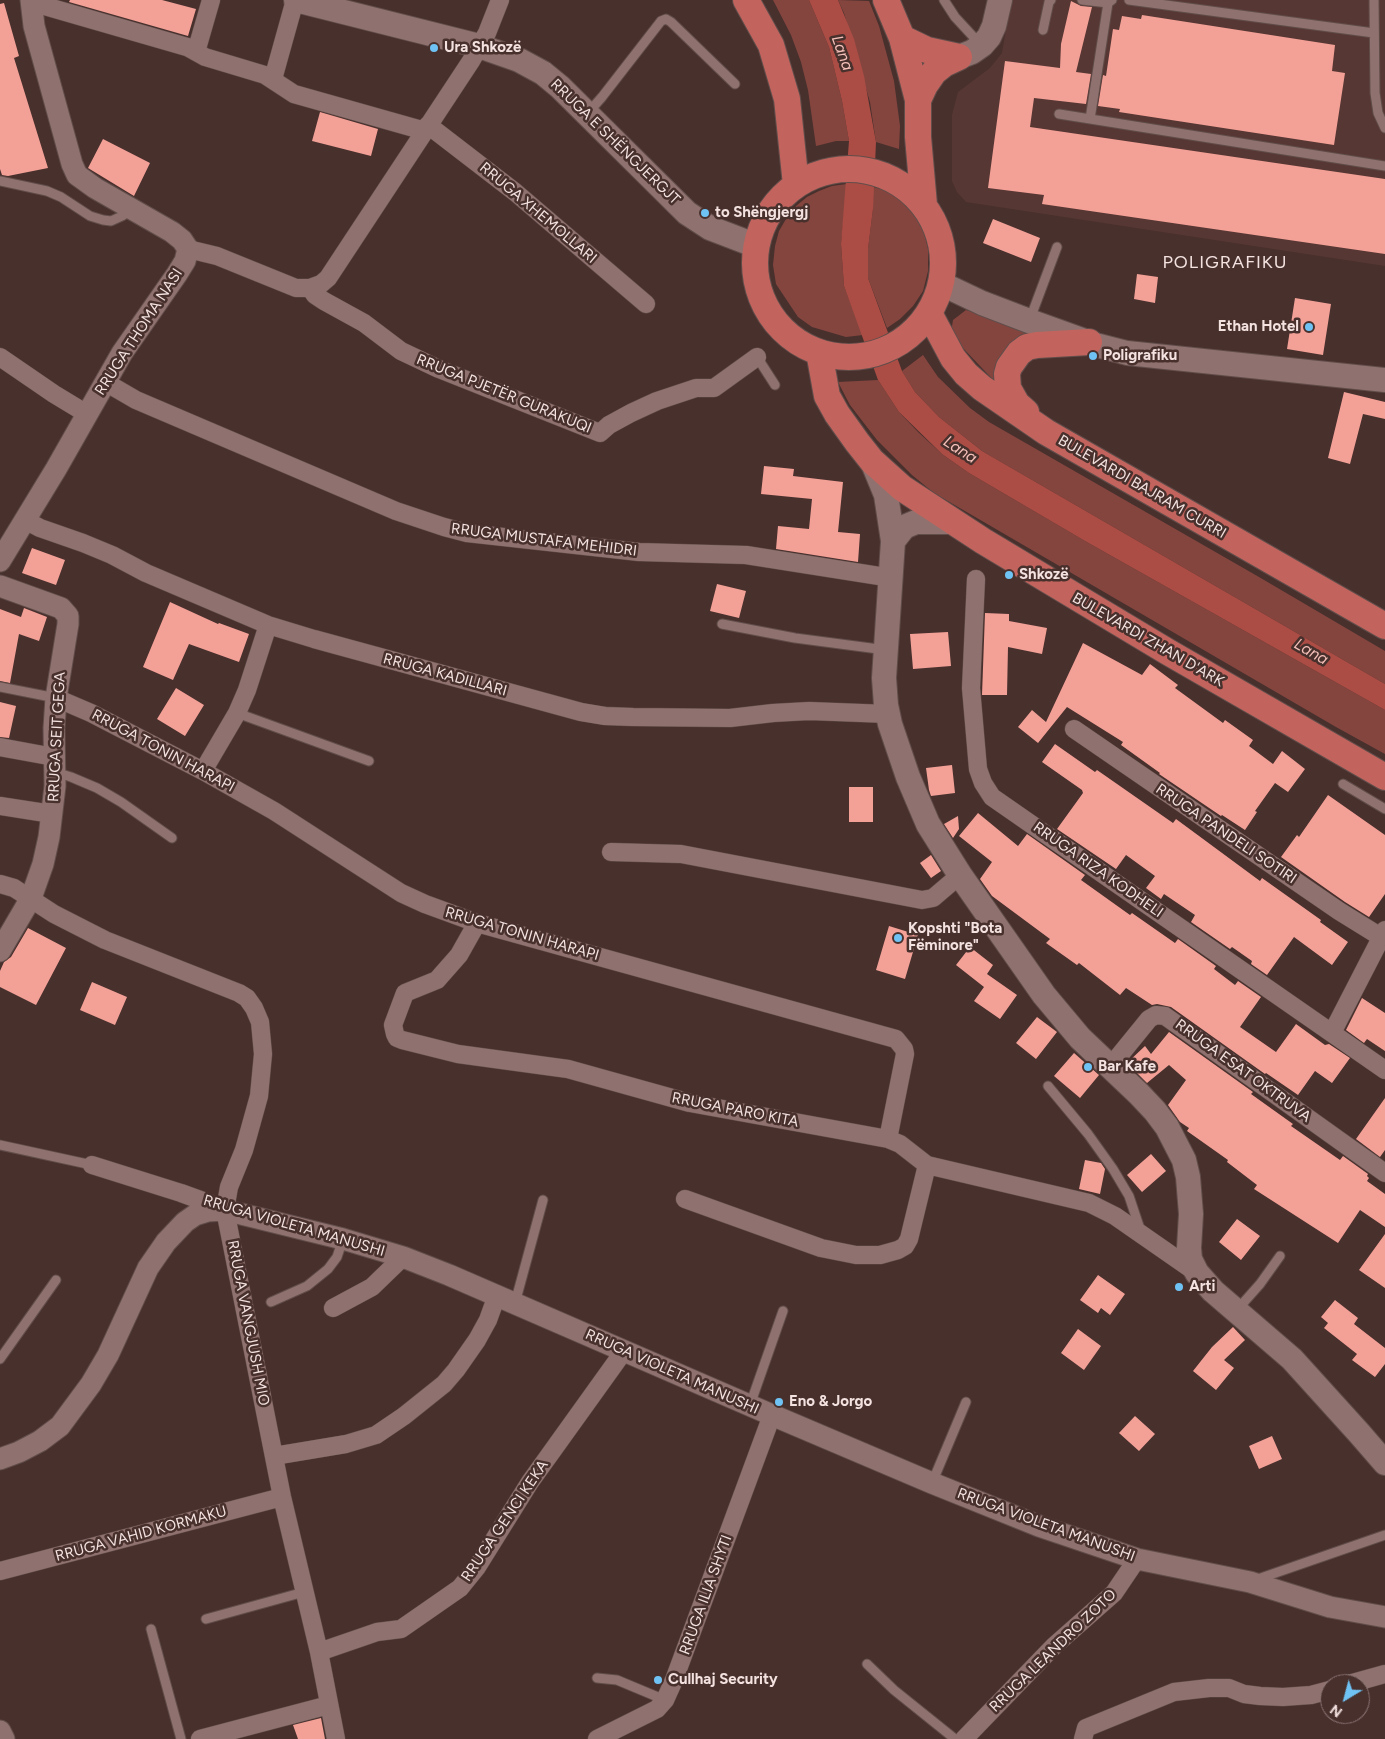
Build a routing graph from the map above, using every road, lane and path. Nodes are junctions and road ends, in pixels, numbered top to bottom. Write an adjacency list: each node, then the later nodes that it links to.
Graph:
1 (211, 0): 19 (street)
2 (295, 0): 17 (main road, RRUGA E SHËNGJERGJT); 21 (street)
3 (500, 0): 17 (street)
4 (746, 0): 32 (main road)
5 (886, 0): 16 (main road)
6 (944, 0): 18 (lane)
7 (1000, 0): 18 (main road)
8 (1051, 0): 14 (lane)
9 (1082, 0): 13 (lane)
10 (1129, 0): 15 (lane)
11 (1374, 0): 15 (lane)
12 (31, 1): 19 (street); 34 (street)
13 (1110, 2): 27 (lane)
14 (1043, 30)
15 (1374, 34): 26 (lane)
16 (902, 38): 20 (main road); 23 (main road)
17 (479, 46): 24 (main road, RRUGA E SHËNGJERGJT); 28 (street)
18 (982, 46): 20 (main road)
19 (196, 52): 21 (street)
20 (959, 57): 23 (main road)
21 (273, 80): 28 (street)
22 (735, 84): 24 (lane)
23 (918, 100): 33 (main road)
24 (587, 114): 35 (main road, RRUGA E SHËNGJERGJT)
25 (1059, 114): 27 (lane)
26 (1381, 114): 29 (lane)
27 (1090, 119): 30 (lane)
28 (426, 128): 39 (street); 40 (street, RRUGA XHEMOLLARI)
29 (1385, 128)
30 (1385, 166)
31 (0, 181): 34 (lane)
32 (796, 185): 33 (main road); 35 (main road)
33 (924, 205): 38 (main road)
34 (133, 209): 37 (street)
35 (757, 246): 44 (main road)
36 (1057, 247): 42 (lane)
37 (188, 249): 39 (street); 48 (street, RRUGA THOMA NASI)
38 (942, 284): 41 (main road); 42 (main road)
39 (310, 288): 46 (street, RRUGA PJETËR GURAKUQI)
40 (646, 304)
41 (929, 313): 44 (main road); 51 (main road, BULEVARDI BAJRAM CURRI)
42 (1029, 321): 43 (main road)
43 (1089, 342): 47 (main road); 51 (main road)
44 (819, 352): 52 (main road, BULEVARDI ZHAN D'ARK)
45 (0, 357): 50 (street)
46 (756, 357): 49 (lane)
47 (1385, 380)
48 (105, 382): 50 (street, RRUGA THOMA NASI); 57 (street, RRUGA MUSTAFA MEHIDRI)
49 (775, 385)
50 (87, 414): 53 (street)
51 (1046, 432): 62 (main road, BULEVARDI BAJRAM CURRI)
52 (872, 461): 54 (main road, BULEVARDI ZHAN D'ARK); 55 (main road)
53 (25, 520): 56 (street); 61 (street, RRUGA KADILLARI)
54 (954, 522): 55 (main road); 73 (main road, BULEVARDI ZHAN D'ARK)
55 (893, 541): 57 (main road)
56 (0, 561)
57 (892, 578): 63 (main road)
58 (976, 579): 86 (street, RRUGA RIZA KODHELI)
59 (0, 586): 65 (street, RRUGA SEIT GEGA)
60 (722, 624): 63 (lane)
61 (268, 625): 66 (street); 67 (street, RRUGA KADILLARI)
62 (1385, 626)
63 (886, 650): 67 (main road)
64 (0, 688): 65 (lane)
65 (56, 698): 71 (street, RRUGA SEIT GEGA); 72 (street, RRUGA TONIN HARAPI)
66 (237, 713): 70 (lane); 72 (street)
67 (888, 714): 80 (main road)
68 (1074, 729): 84 (street, RRUGA PANDELI SOTIRI)
69 (0, 747): 71 (street)
70 (368, 761)
71 (55, 764): 77 (street, RRUGA SEIT GEGA); 78 (lane)
72 (203, 771): 83 (street, RRUGA TONIN HARAPI)
73 (1385, 777)
74 (1343, 784): 76 (lane)
75 (0, 806): 77 (street)
76 (1385, 809)
77 (52, 814): 82 (street, RRUGA SEIT GEGA)
78 (172, 838)
79 (611, 852): 80 (street)
80 (960, 875): 87 (main road)
81 (0, 884): 82 (street, RRUGA VANGJUSH MIO)
82 (30, 898): 85 (street, RRUGA SEIT GEGA); 97 (street, RRUGA VANGJUSH MIO)
83 (478, 923): 90 (street, RRUGA TONIN HARAPI); 90 (street, RRUGA PARO KITA)
84 (1383, 934): 86 (street, RRUGA PANDELI SOTIRI)
85 (0, 951)
86 (1332, 1033): 88 (street, RRUGA RIZA KODHELI)
87 (1110, 1067): 94 (street, RRUGA ESAT OKTRUVA); 102 (main road)
88 (1385, 1070)
89 (1048, 1086): 98 (lane)
90 (888, 1140): 92 (street, RRUGA PARO KITA)
91 (0, 1145): 93 (lane)
92 (928, 1165): 95 (street); 98 (street, RRUGA PARO KITA)
93 (92, 1166): 97 (street, RRUGA VIOLETA MANUSHI)
94 (1385, 1173)
95 (685, 1199)
96 (543, 1200): 104 (lane)
97 (225, 1210): 99 (street, RRUGA VIOLETA MANUSHI); 114 (street, RRUGA VANGJUSH MIO); 115 (street)
98 (1142, 1235): 102 (street, RRUGA PARO KITA)
99 (343, 1238): 101 (street, RRUGA VIOLETA MANUSHI); 105 (lane)
100 (1280, 1256): 108 (lane)
101 (403, 1257): 104 (street, RRUGA VIOLETA MANUSHI); 106 (street)
102 (1197, 1273): 108 (main road)
103 (56, 1280): 110 (lane)
104 (506, 1299): 109 (street, RRUGA VIOLETA MANUSHI); 114 (street)
105 (271, 1302)
106 (333, 1308)
107 (783, 1311): 112 (lane)
108 (1236, 1311): 116 (main road)
109 (624, 1351): 112 (street, RRUGA VIOLETA MANUSHI); 127 (street, RRUGA GENCI KEKA)
110 (0, 1359)
111 (966, 1402): 117 (lane)
112 (750, 1406): 113 (street, RRUGA VIOLETA MANUSHI)
113 (772, 1416): 117 (street, RRUGA VIOLETA MANUSHI); 133 (street, RRUGA ILIA SHYTI)
114 (274, 1456): 118 (street, RRUGA VANGJUSH MIO)
115 (0, 1459)
116 (1385, 1463)
117 (932, 1483): 120 (street, RRUGA VIOLETA MANUSHI)
118 (282, 1497): 121 (street, RRUGA VAHID KORMAKU); 123 (street, RRUGA VANGJUSH MIO)
119 (1385, 1535): 122 (lane)
120 (1137, 1558): 122 (street, RRUGA VIOLETA MANUSHI); 142 (street, RRUGA LEANDRO ZOTO)
121 (0, 1571)
122 (1250, 1582): 124 (street, RRUGA VIOLETA MANUSHI)
123 (304, 1592): 125 (lane); 127 (street, RRUGA VANGJUSH MIO)
124 (1385, 1617)
125 (206, 1619)
126 (151, 1629): 137 (lane)
127 (319, 1652): 134 (street, RRUGA VANGJUSH MIO)
128 (867, 1664): 141 (lane)
129 (1385, 1674): 131 (street)
130 (597, 1678): 133 (lane)
131 (1370, 1678)
132 (1320, 1693): 143 (street)
133 (665, 1700): 140 (street, RRUGA ILIA SHYTI)
134 (329, 1705): 138 (street); 139 (street, RRUGA VANGJUSH MIO)
135 (0, 1731): 136 (street)
136 (4, 1739)
137 (181, 1739)
138 (200, 1739)
139 (336, 1739)
140 (598, 1739)
141 (955, 1739)
142 (964, 1739)
143 (1083, 1739)

